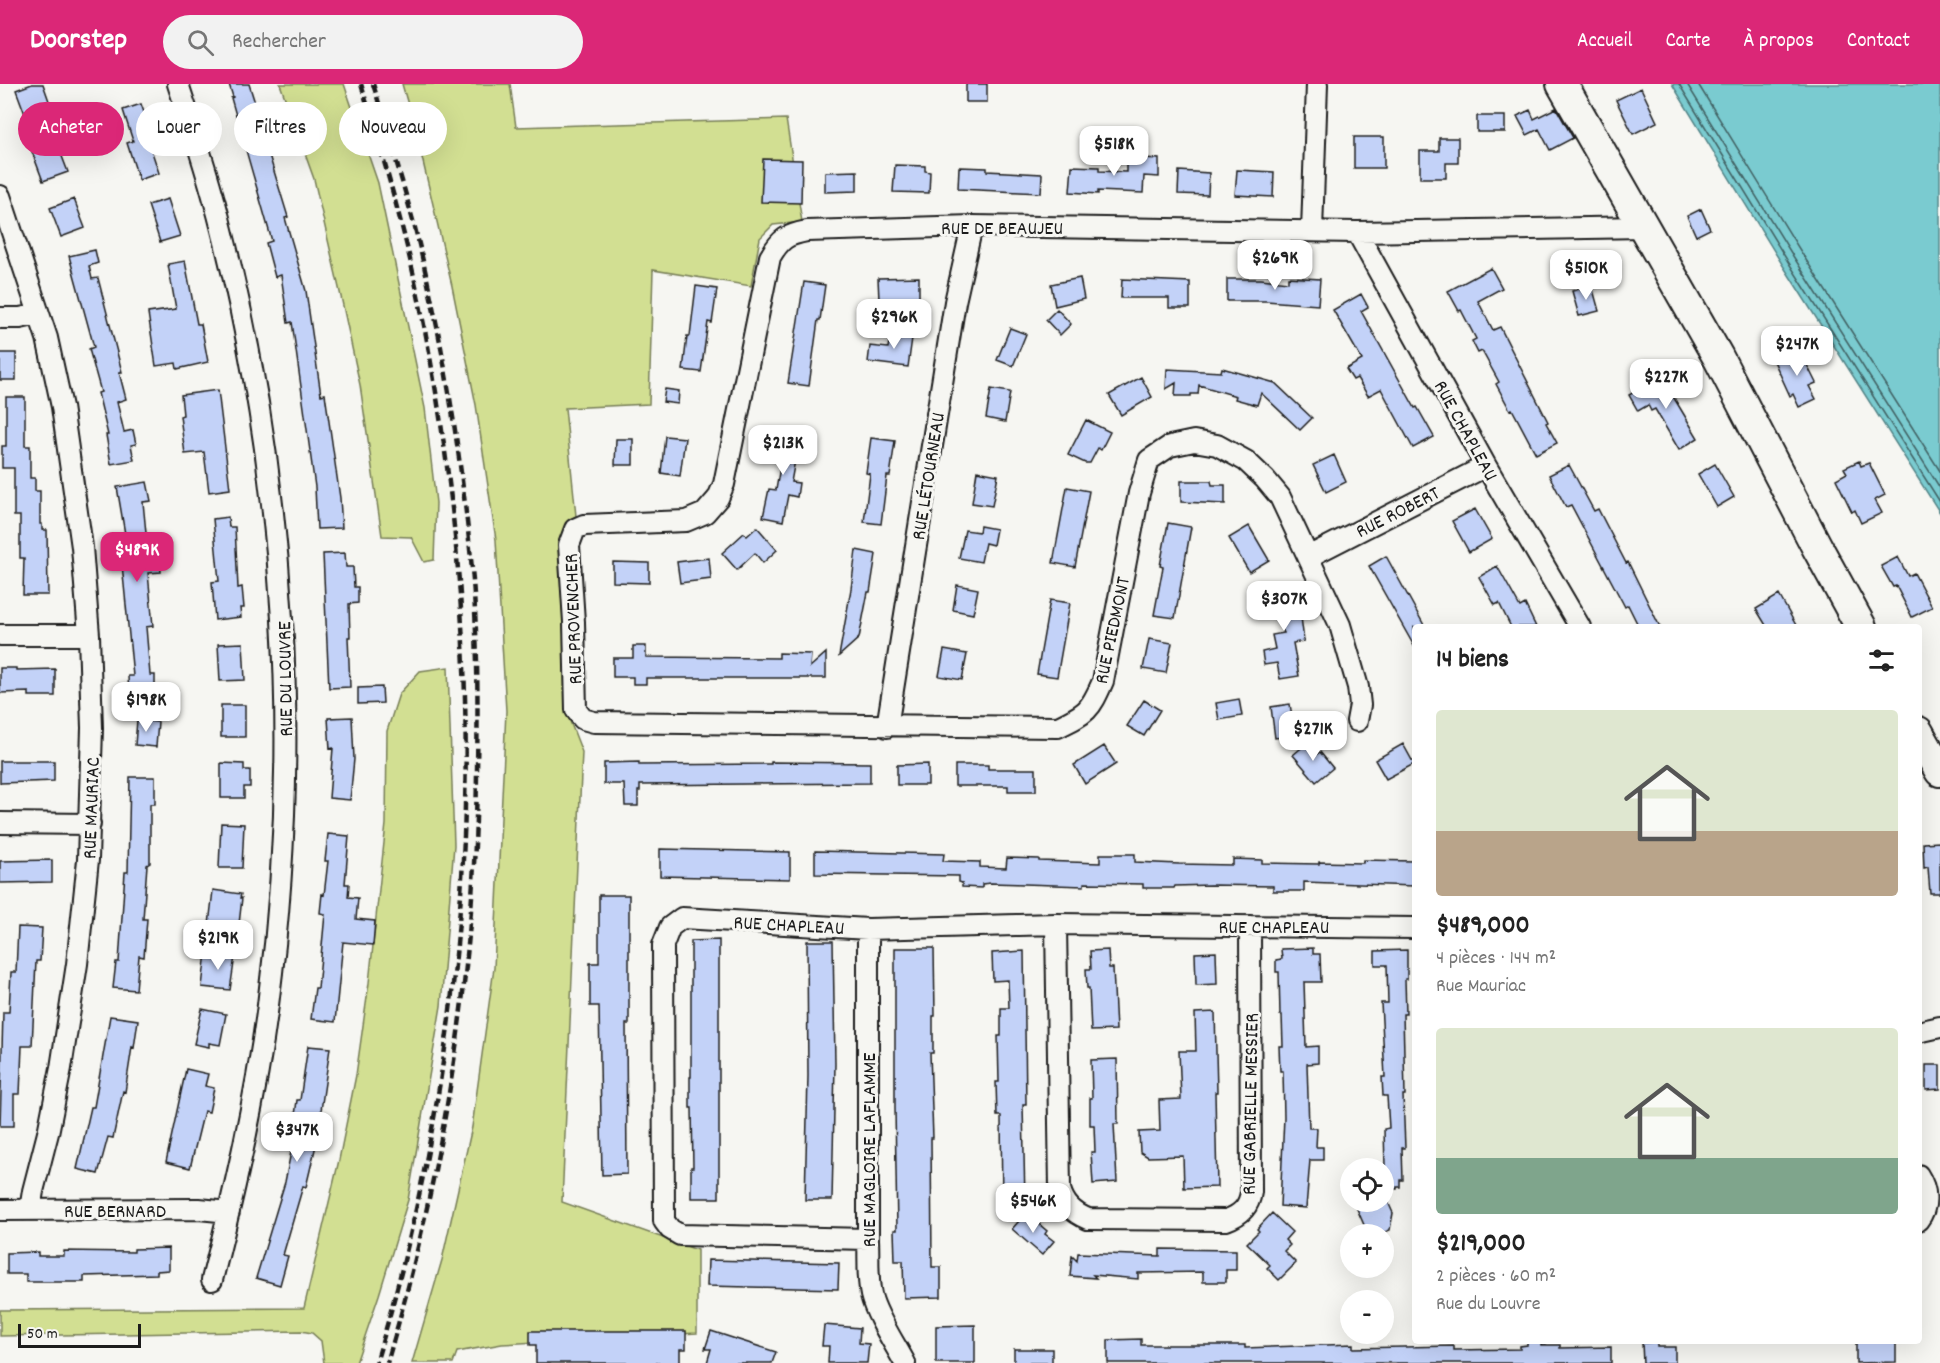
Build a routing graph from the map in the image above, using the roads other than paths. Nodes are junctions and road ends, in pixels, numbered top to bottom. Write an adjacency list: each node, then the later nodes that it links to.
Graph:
1 (178, 84): 34 (street, RUE DU LOUVRE)
2 (1317, 84): 7 (street)
3 (1562, 84): 6 (main road)
4 (0, 196): 9 (street, RUE MAURIAC)
5 (972, 226): 7 (street, RUE DE BEAUJEU); 12 (street, RUE DE BEAUJEU); 20 (street, RUE LÉTOURNEAU)
6 (1644, 227): 8 (street, RUE DE BEAUJEU); 15 (main road)
7 (1312, 231): 8 (street, RUE DE BEAUJEU)
8 (1357, 232): 11 (street, RUE CHAPLEAU)
9 (39, 314): 10 (street); 17 (street, RUE MAURIAC)
10 (0, 318)
11 (1486, 466): 13 (street, RUE ROBERT); 14 (street, RUE CHAPLEAU)
12 (575, 529): 18 (street, RUE PROVENCHER)
13 (1308, 557): 19 (street, RUE PIEDMONT); 20 (street, RUE PIEDMONT)
14 (1578, 624)
15 (1859, 624)
16 (0, 635): 17 (street)
17 (89, 635): 24 (street, RUE MAURIAC)
18 (576, 710): 20 (street, RUE PIEDMONT)
19 (1357, 721)
20 (887, 727)
21 (1922, 739): 22 (main road)
22 (1940, 771)
23 (0, 823): 24 (street)
24 (90, 824): 33 (street, RUE MAURIAC)
25 (1056, 924): 26 (street, RUE CHAPLEAU); 26 (street, RUE GABRIELLE MESSIER); 28 (street, RUE CHAPLEAU)
26 (1250, 926): 27 (street, RUE CHAPLEAU)
27 (1412, 928)
28 (868, 929): 36 (street, RUE MAGLOIRE LAFLAMME); 36 (street, RUE CHAPLEAU)
29 (1940, 1027): 30 (street)
30 (1922, 1031)
31 (1922, 1181): 35 (street)
32 (0, 1210): 33 (street, RUE BERNARD)
33 (30, 1210): 34 (street, RUE BERNARD)
34 (229, 1212): 37 (street, RUE DU LOUVRE)
35 (1922, 1213)
36 (868, 1239): 38 (street, RUE MAGLOIRE LAFLAMME)
37 (212, 1280)
38 (905, 1363)

